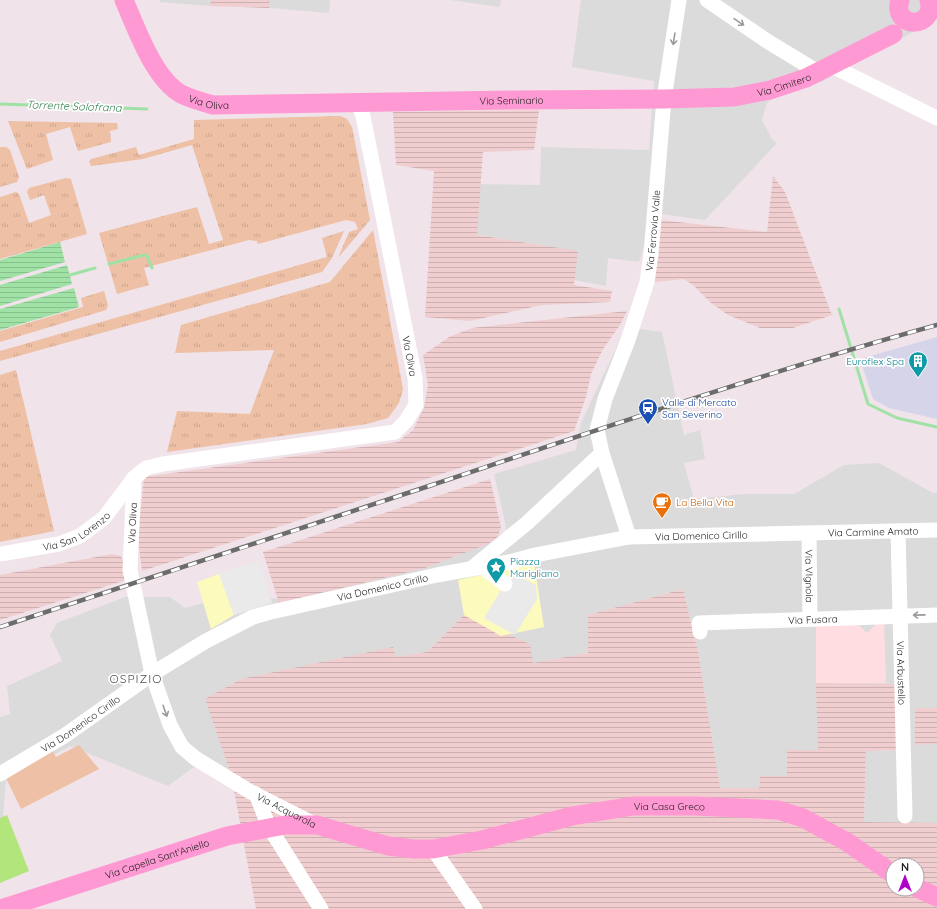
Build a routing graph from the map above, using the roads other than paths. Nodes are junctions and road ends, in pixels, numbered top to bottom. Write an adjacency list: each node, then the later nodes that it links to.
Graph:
1 (124, 0): 7 (main road, Via Oliva)
2 (679, 0): 6 (street, Via Ferrovia Valle, one-way to 6)
3 (707, 0): 5 (street, one-way to 5)
4 (922, 8): 5 (main road, Via Cimitero)
5 (824, 68): 6 (main road, Via Cimitero); 8 (street)
6 (664, 99): 7 (main road, Via Seminario); 9 (street, Via Ferrovia Valle)
7 (358, 103): 10 (street, Via Oliva)
8 (937, 118)
9 (602, 453): 14 (street, Via Ferrovia Valle); 16 (street)
10 (134, 478): 15 (street, Via San Lorenzo); 22 (street, Via Oliva)
11 (937, 530): 12 (street, Via Carmine Amato)
12 (898, 531): 13 (street, Via Carmine Amato); 19 (street, Via Arbustello)
13 (809, 533): 14 (street, Via Domenico Cirillo); 20 (street, Via VIgnola)
14 (629, 537): 16 (street, Via Domenico Cirillo)
15 (0, 554)
16 (477, 568): 17 (street); 22 (street, Via Domenico Cirillo)
17 (505, 584)
18 (937, 615): 19 (street, Via Fusara, one-way to 19)
19 (901, 616): 20 (street, Via Fusara); 25 (street, Via Arbustello)
20 (810, 619): 21 (street, Via Fusara)
21 (700, 632)
22 (152, 674): 23 (street, Via Domenico Cirillo); 24 (street, Via Acquarola, one-way to 24)
23 (0, 774)
24 (256, 794): 26 (street, Via Acquarola); 27 (street)
25 (905, 816)
26 (317, 825): 27 (main road, Via Capella Sant'Aniello); 28 (main road, Via Acquarola)
27 (269, 828): 32 (main road, Via Capella Sant'Aniello); 33 (street)
28 (433, 849): 29 (main road, Via Casa Greco); 34 (street)
29 (885, 868)
30 (925, 892): 31 (main road)
31 (937, 897)
32 (1, 909)
33 (321, 909)
34 (475, 909)

